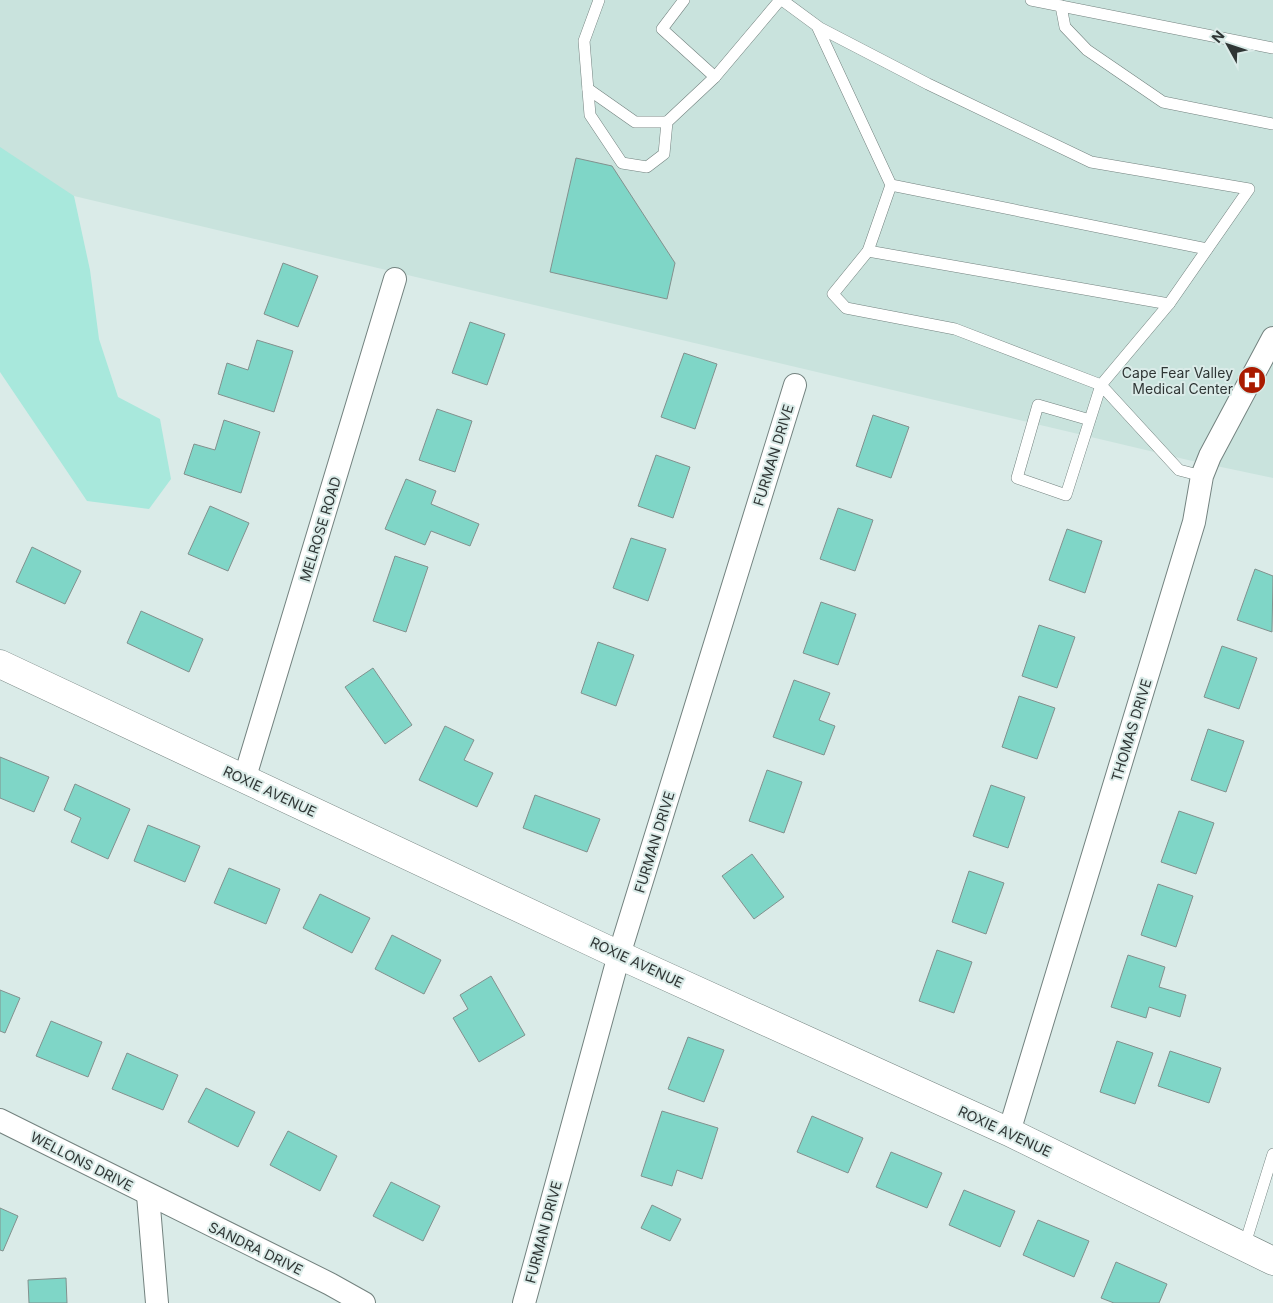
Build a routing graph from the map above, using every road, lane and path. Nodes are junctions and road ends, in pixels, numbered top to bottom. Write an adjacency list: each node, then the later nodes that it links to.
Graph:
1 (599, 0): 9 (lane)
2 (684, 0): 8 (lane)
3 (781, 0): 6 (lane); 8 (lane)
4 (1031, 0): 5 (lane)
5 (1061, 6): 7 (lane); 11 (lane)
6 (817, 26): 12 (lane); 13 (lane)
7 (1273, 48)
8 (715, 78): 10 (lane)
9 (588, 89): 10 (lane); 10 (lane)
10 (667, 122)
11 (1273, 124)
12 (891, 185): 13 (lane); 14 (lane)
13 (1206, 249): 16 (lane)
14 (868, 251): 16 (lane); 19 (lane)
15 (395, 279): 23 (street, MELROSE ROAD)
16 (1169, 304): 19 (lane)
17 (1273, 338): 21 (street, THOMAS DRIVE)
18 (795, 385): 24 (street, FURMAN DRIVE)
19 (1101, 385): 20 (lane); 21 (lane)
20 (1090, 420): 20 (lane)
21 (1202, 476): 26 (street, THOMAS DRIVE)
22 (0, 664): 23 (street, ROXIE AVENUE)
23 (244, 780): 24 (street, ROXIE AVENUE)
24 (620, 955): 26 (street, ROXIE AVENUE); 33 (street, FURMAN DRIVE)
25 (0, 1120): 28 (street, WELLONS DRIVE)
26 (1009, 1132): 29 (street, ROXIE AVENUE)
27 (1273, 1154): 29 (lane)
28 (148, 1195): 31 (street, WELLONS DRIVE); 32 (street, SANDRA DRIVE)
29 (1244, 1247): 30 (street, ROXIE AVENUE)
30 (1273, 1261)
31 (158, 1303)
32 (364, 1303)
33 (524, 1303)

